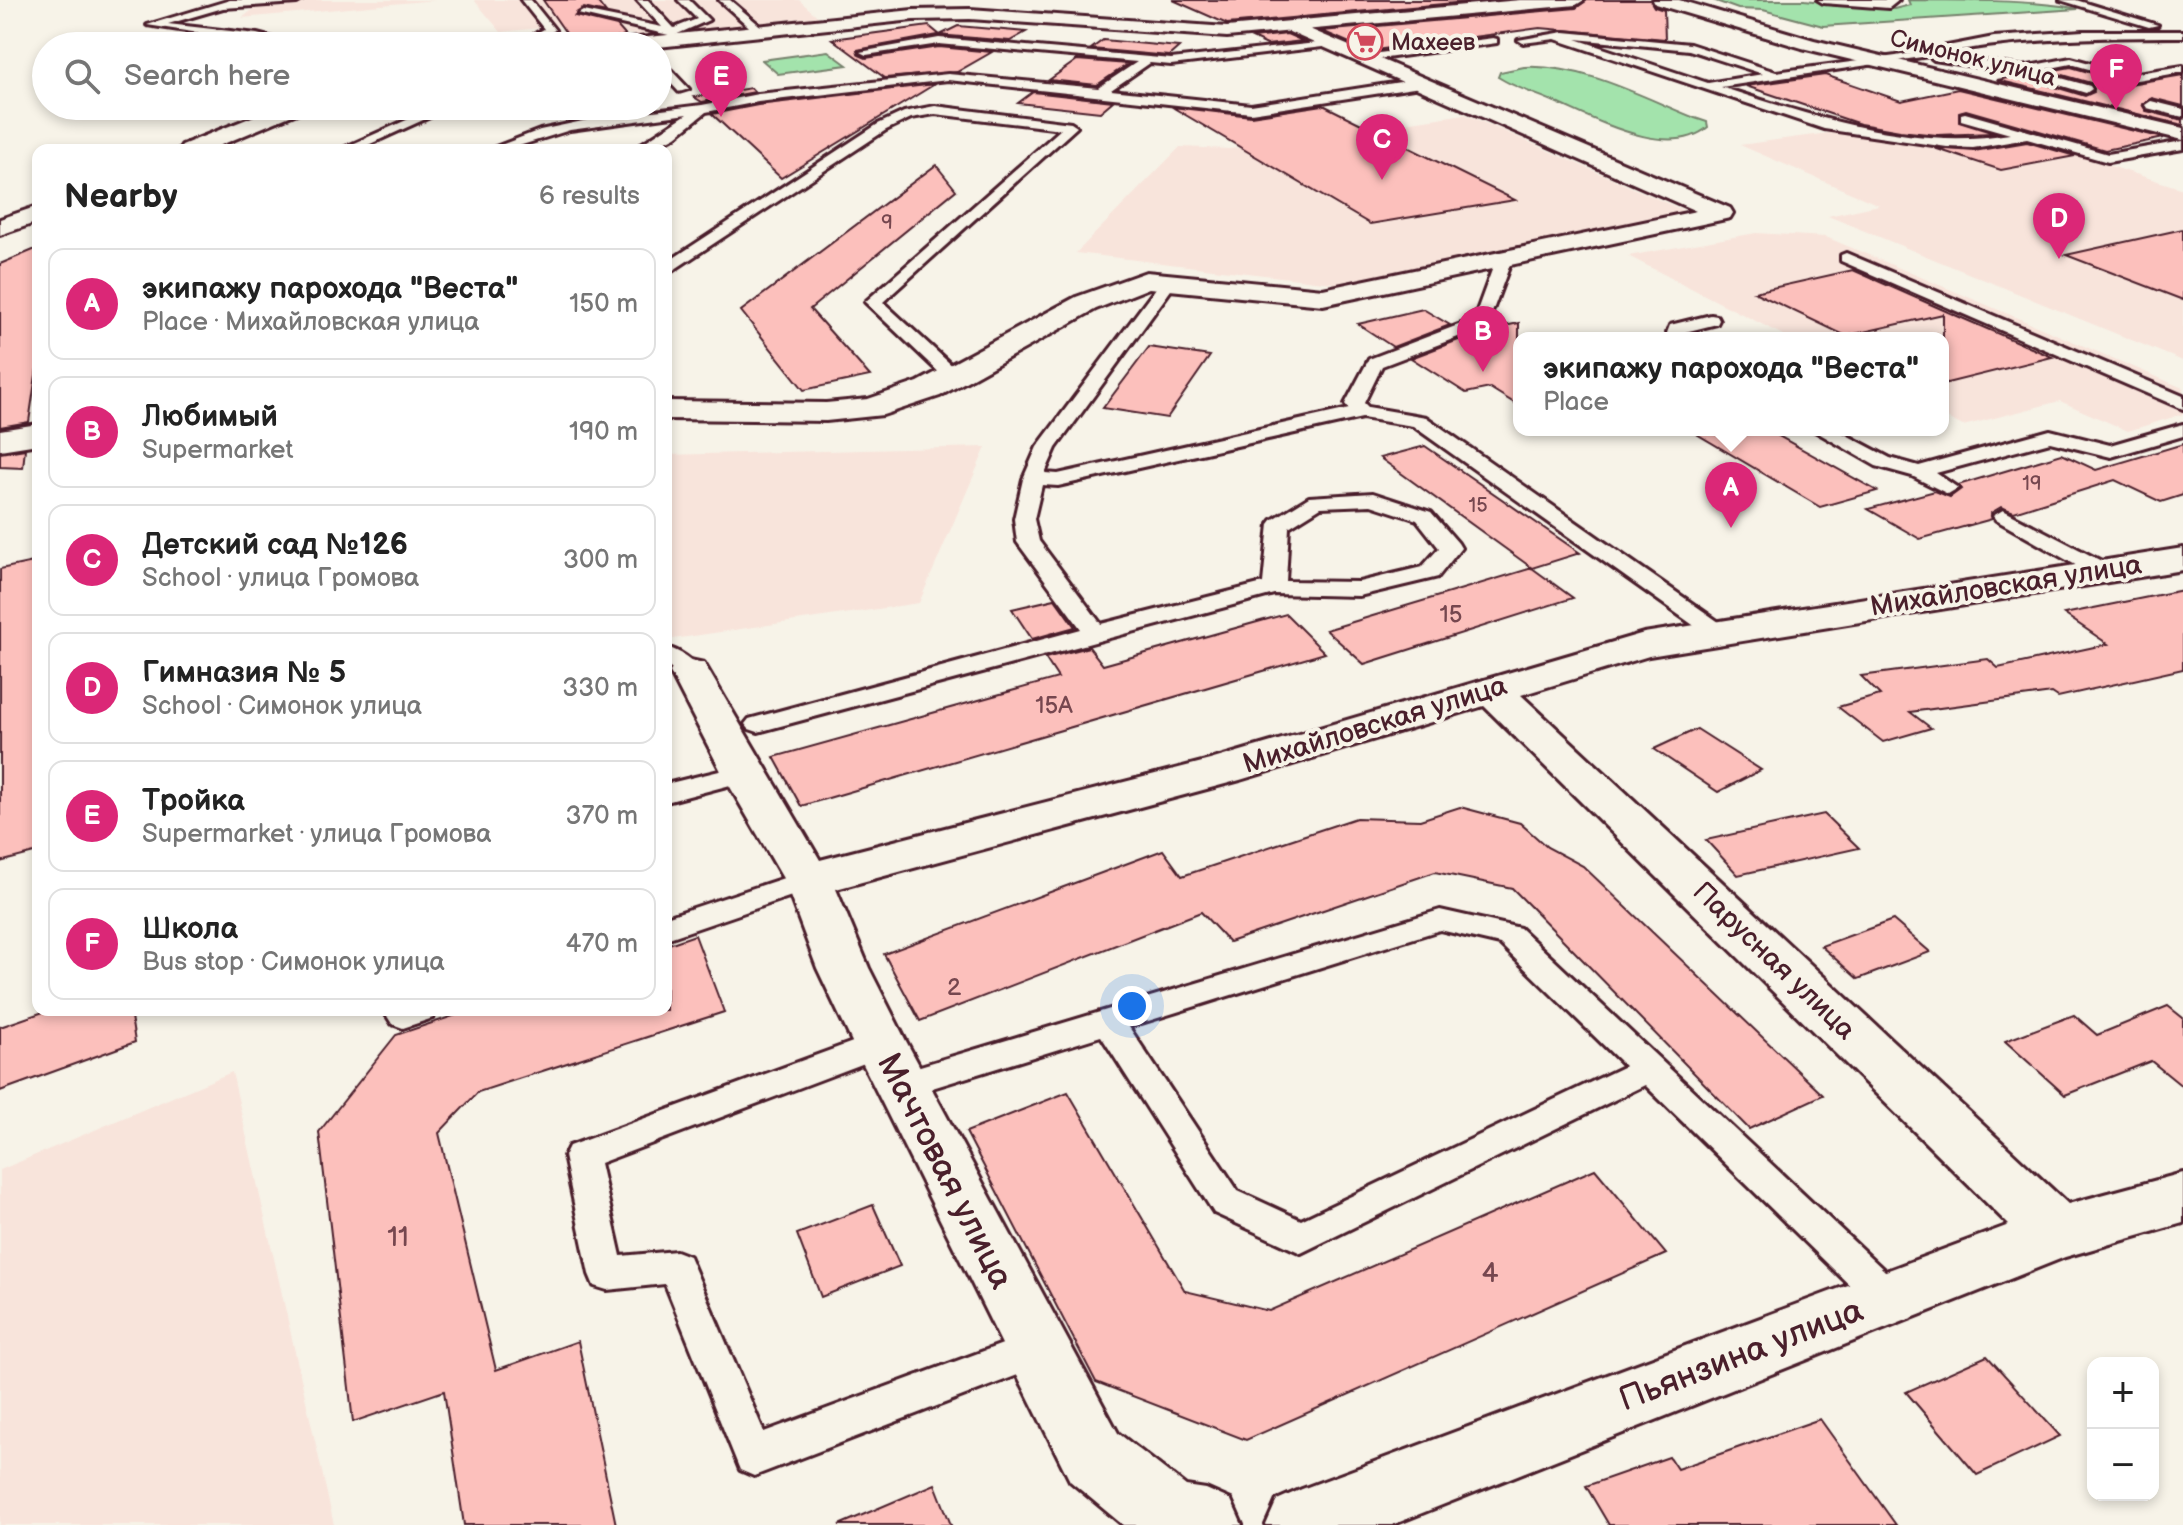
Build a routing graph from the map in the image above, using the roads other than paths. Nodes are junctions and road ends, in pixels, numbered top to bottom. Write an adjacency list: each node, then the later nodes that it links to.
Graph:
1 (241, 0): 14 (lane)
2 (297, 0): 14 (lane)
3 (526, 0): 19 (lane)
4 (642, 0): 23 (lane)
5 (683, 0): 23 (lane)
6 (724, 0): 17 (lane)
7 (1576, 0): 16 (street)
8 (1661, 0): 33 (street, Симонок улица)
9 (1823, 0): 10 (lane)
10 (1894, 0)
11 (2053, 0): 13 (lane)
12 (2065, 0): 13 (lane)
13 (2077, 4): 21 (lane)
14 (210, 8): 18 (lane)
15 (583, 14): 20 (lane)
16 (1293, 27): 17 (street); 28 (street)
17 (760, 31): 23 (street)
18 (213, 32)
19 (546, 32)
20 (659, 32)
21 (2183, 34): 30 (lane)
22 (672, 35): 23 (lane)
23 (676, 36): 25 (street)
24 (1555, 36): 26 (lane); 36 (lane); 39 (lane)
25 (672, 37)
26 (1523, 40)
27 (1493, 41): 31 (lane)
28 (1331, 43): 31 (street); 32 (lane)
29 (866, 52): 32 (lane)
30 (1919, 54): 33 (lane); 35 (lane)
31 (1364, 58): 38 (street)
32 (1148, 60): 42 (lane)
33 (1878, 61): 36 (lane); 51 (street, Симонок улица)
34 (2183, 69): 35 (lane)
35 (2020, 70): 41 (lane)
36 (1778, 75): 39 (lane)
37 (672, 77): 40 (lane)
38 (1420, 83): 42 (lane); 63 (street)
39 (1705, 86): 52 (lane)
40 (683, 89)
41 (2086, 89)
42 (1100, 92): 44 (lane)
43 (2151, 105): 46 (lane)
44 (702, 109): 45 (lane); 56 (lane)
45 (672, 113)
46 (2183, 113)
47 (1965, 117): 52 (lane)
48 (263, 120): 53 (street)
49 (416, 120): 54 (lane)
50 (624, 120): 55 (lane)
51 (2183, 134)
52 (2027, 135): 58 (lane)
53 (205, 144)
54 (360, 144)
55 (508, 144)
56 (650, 144)
57 (2183, 145): 58 (lane)
58 (2147, 152): 59 (lane)
59 (2183, 160)
60 (32, 215): 61 (street)
61 (0, 228)
62 (1846, 258): 69 (lane)
63 (1504, 259): 65 (street); 71 (lane)
64 (672, 266): 68 (lane)
65 (1168, 283): 68 (street); 77 (lane)
66 (1711, 320): 67 (lane)
67 (1675, 332)
68 (953, 376): 70 (street)
69 (2183, 403)
70 (672, 410)
71 (1362, 412): 77 (lane); 84 (lane)
72 (2183, 430): 76 (lane)
73 (32, 435): 75 (street)
74 (1834, 436): 76 (lane)
75 (0, 440)
76 (1919, 472): 78 (lane)
77 (1033, 479): 83 (lane)
78 (1948, 488)
79 (2003, 516): 81 (lane)
80 (2183, 559): 81 (street, Михайловская улица)
81 (2103, 571): 84 (street, Михайловская улица)
82 (1274, 587): 82 (lane); 83 (lane)
83 (1095, 632): 87 (lane)
84 (1718, 632): 86 (street, Михайловская улица)
85 (678, 663): 88 (street)
86 (1490, 689): 90 (street, Михайловская улица); 96 (street, Парусная улица)
87 (758, 724)
88 (744, 773): 89 (lane); 90 (street)
89 (672, 791)
90 (808, 880): 91 (lane); 93 (street, Мачтовая улица)
91 (672, 926)
92 (1108, 1021): 93 (lane); 94 (lane); 94 (lane)
93 (890, 1065): 98 (street, Мачтовая улица); 98 (lane)
94 (1648, 1069): 97 (lane)
95 (2183, 1198): 96 (street, Пьянзина улица)
96 (2058, 1233): 97 (street, Пьянзина улица)
97 (1888, 1298): 100 (street, Пьянзина улица)
98 (1038, 1349): 99 (street, Мачтовая улица)
99 (1206, 1525)
100 (1302, 1525)

